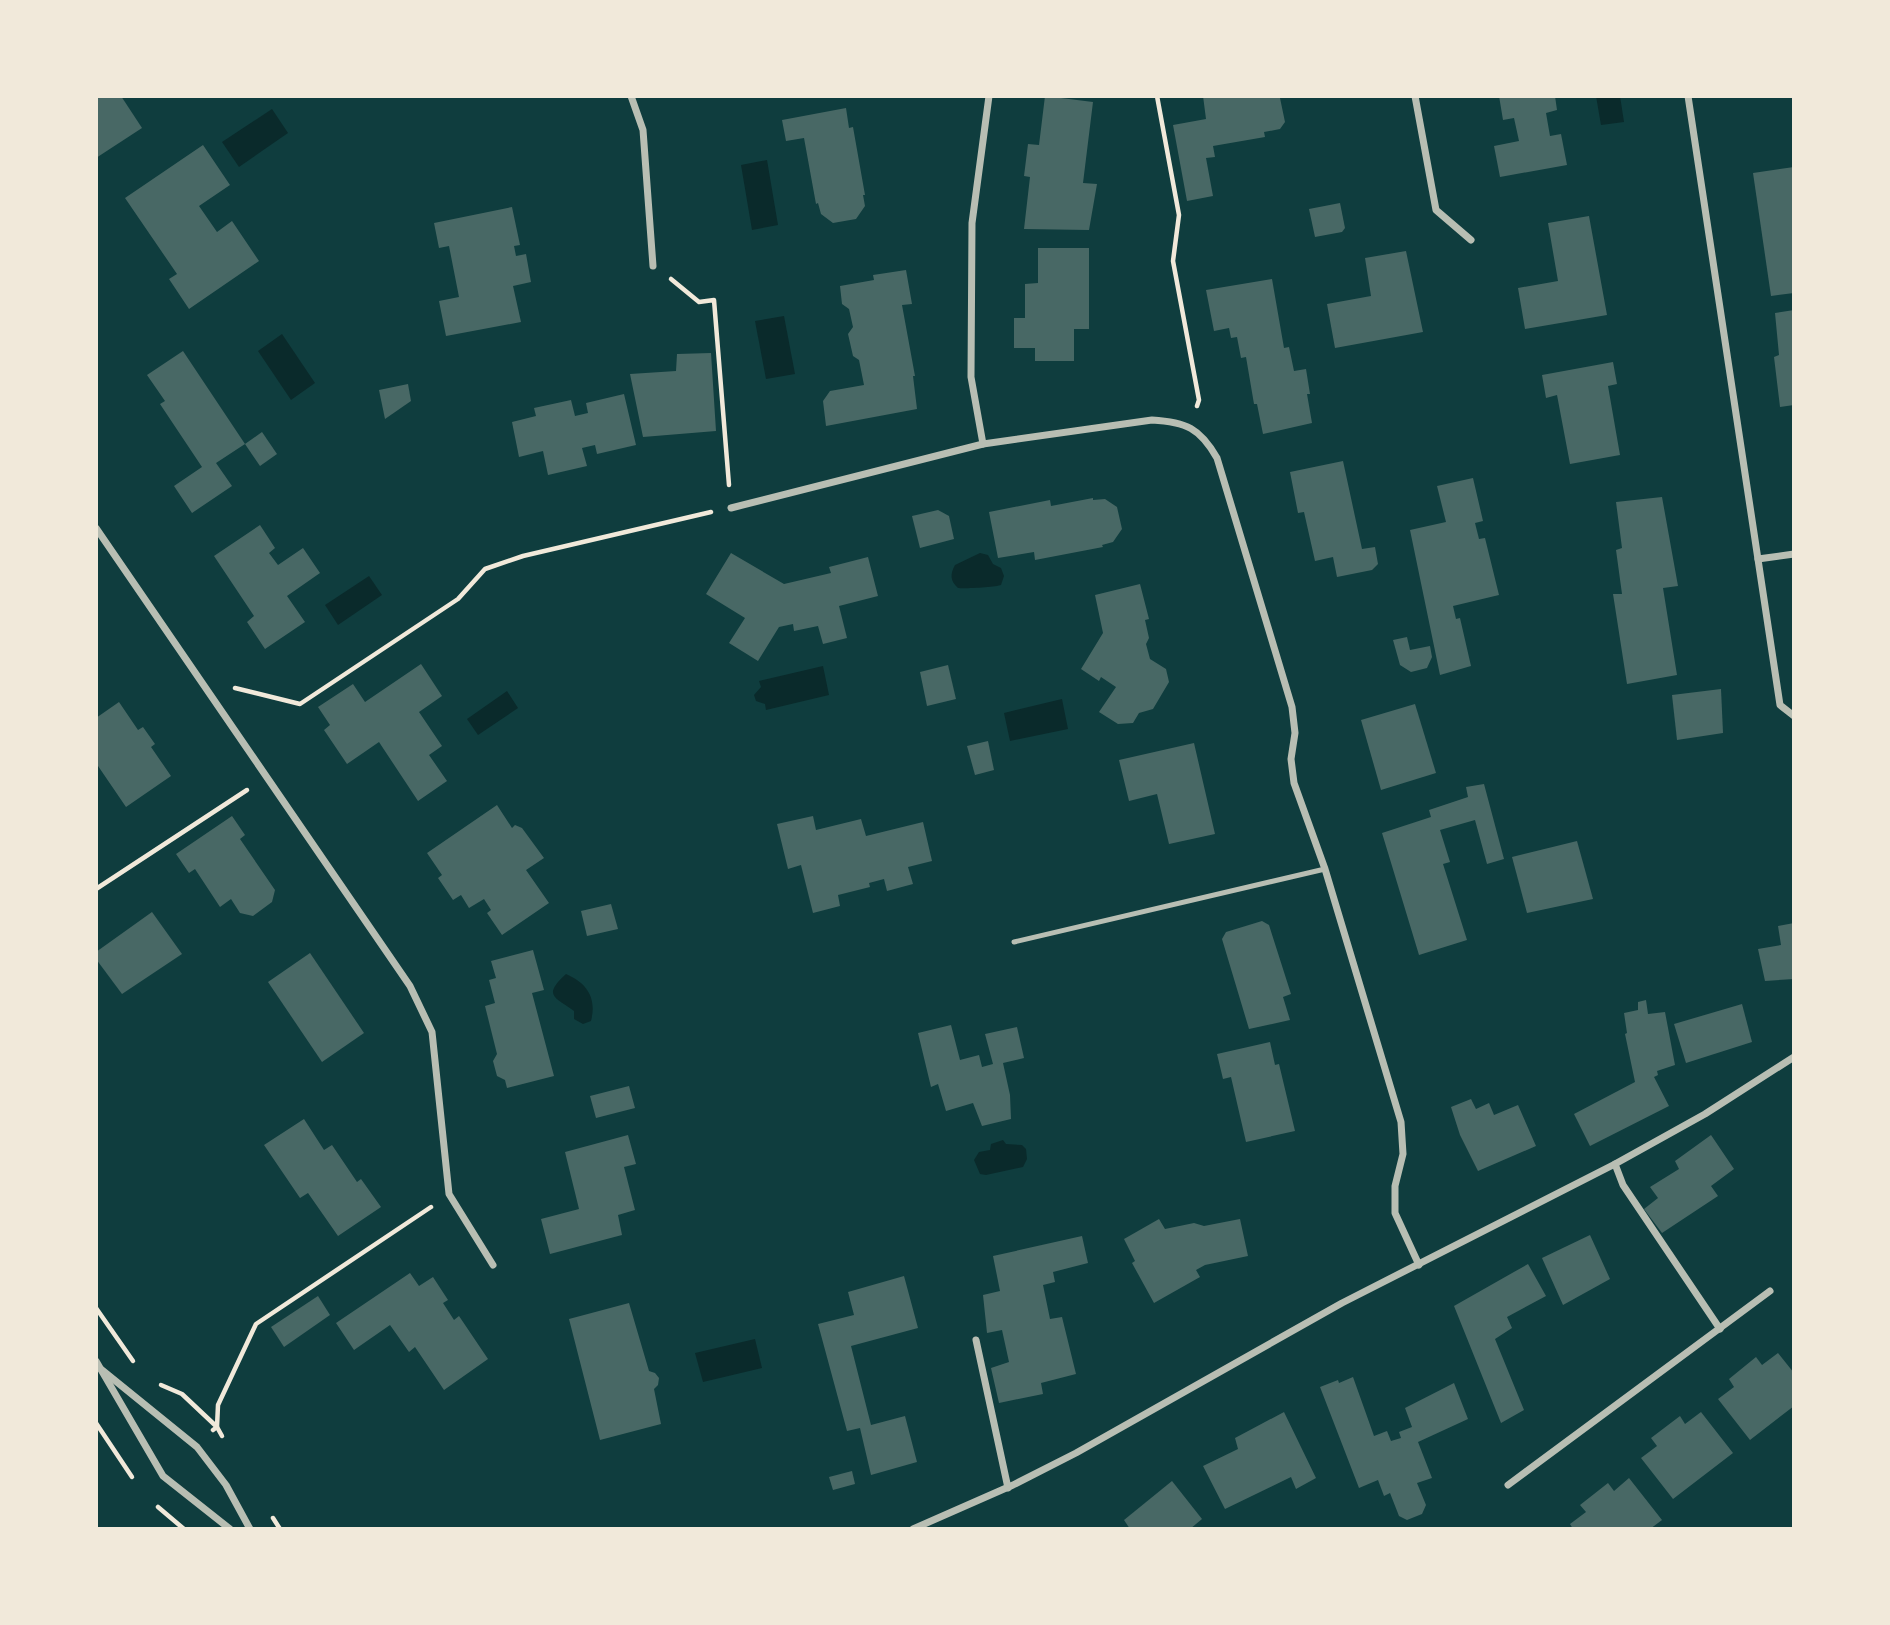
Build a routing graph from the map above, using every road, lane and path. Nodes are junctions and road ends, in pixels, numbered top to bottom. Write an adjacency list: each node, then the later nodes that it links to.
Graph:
1 (631, 96): 7 (street)
2 (989, 96): 9 (street)
3 (1157, 96): 8 (path)
4 (1415, 96): 6 (street)
5 (1688, 96): 13 (street)
6 (1471, 240)
7 (653, 266): 10 (path)
8 (1191, 427): 9 (street); 17 (street)
9 (983, 444): 10 (street)
10 (731, 508): 14 (path)
11 (96, 528): 14 (street)
12 (1794, 554): 13 (street)
13 (1758, 559): 15 (street)
14 (211, 695): 16 (street)
15 (1794, 716)
16 (266, 777): 18 (path); 22 (street)
17 (1325, 869): 19 (lane); 24 (street)
18 (96, 889)
19 (1014, 942)
20 (1794, 1057): 21 (street)
21 (1615, 1164): 24 (street); 26 (street)
22 (449, 1194): 23 (street); 30 (path)
23 (493, 1265)
24 (1419, 1265): 32 (street)
25 (1770, 1291): 26 (street)
26 (1720, 1329): 31 (street)
27 (976, 1340): 32 (street)
28 (96, 1361): 29 (street)
29 (102, 1370): 30 (street); 33 (street)
30 (197, 1447): 34 (street)
31 (1508, 1485)
32 (1008, 1488): 35 (street)
33 (230, 1529)
34 (250, 1529)
35 (913, 1529)

